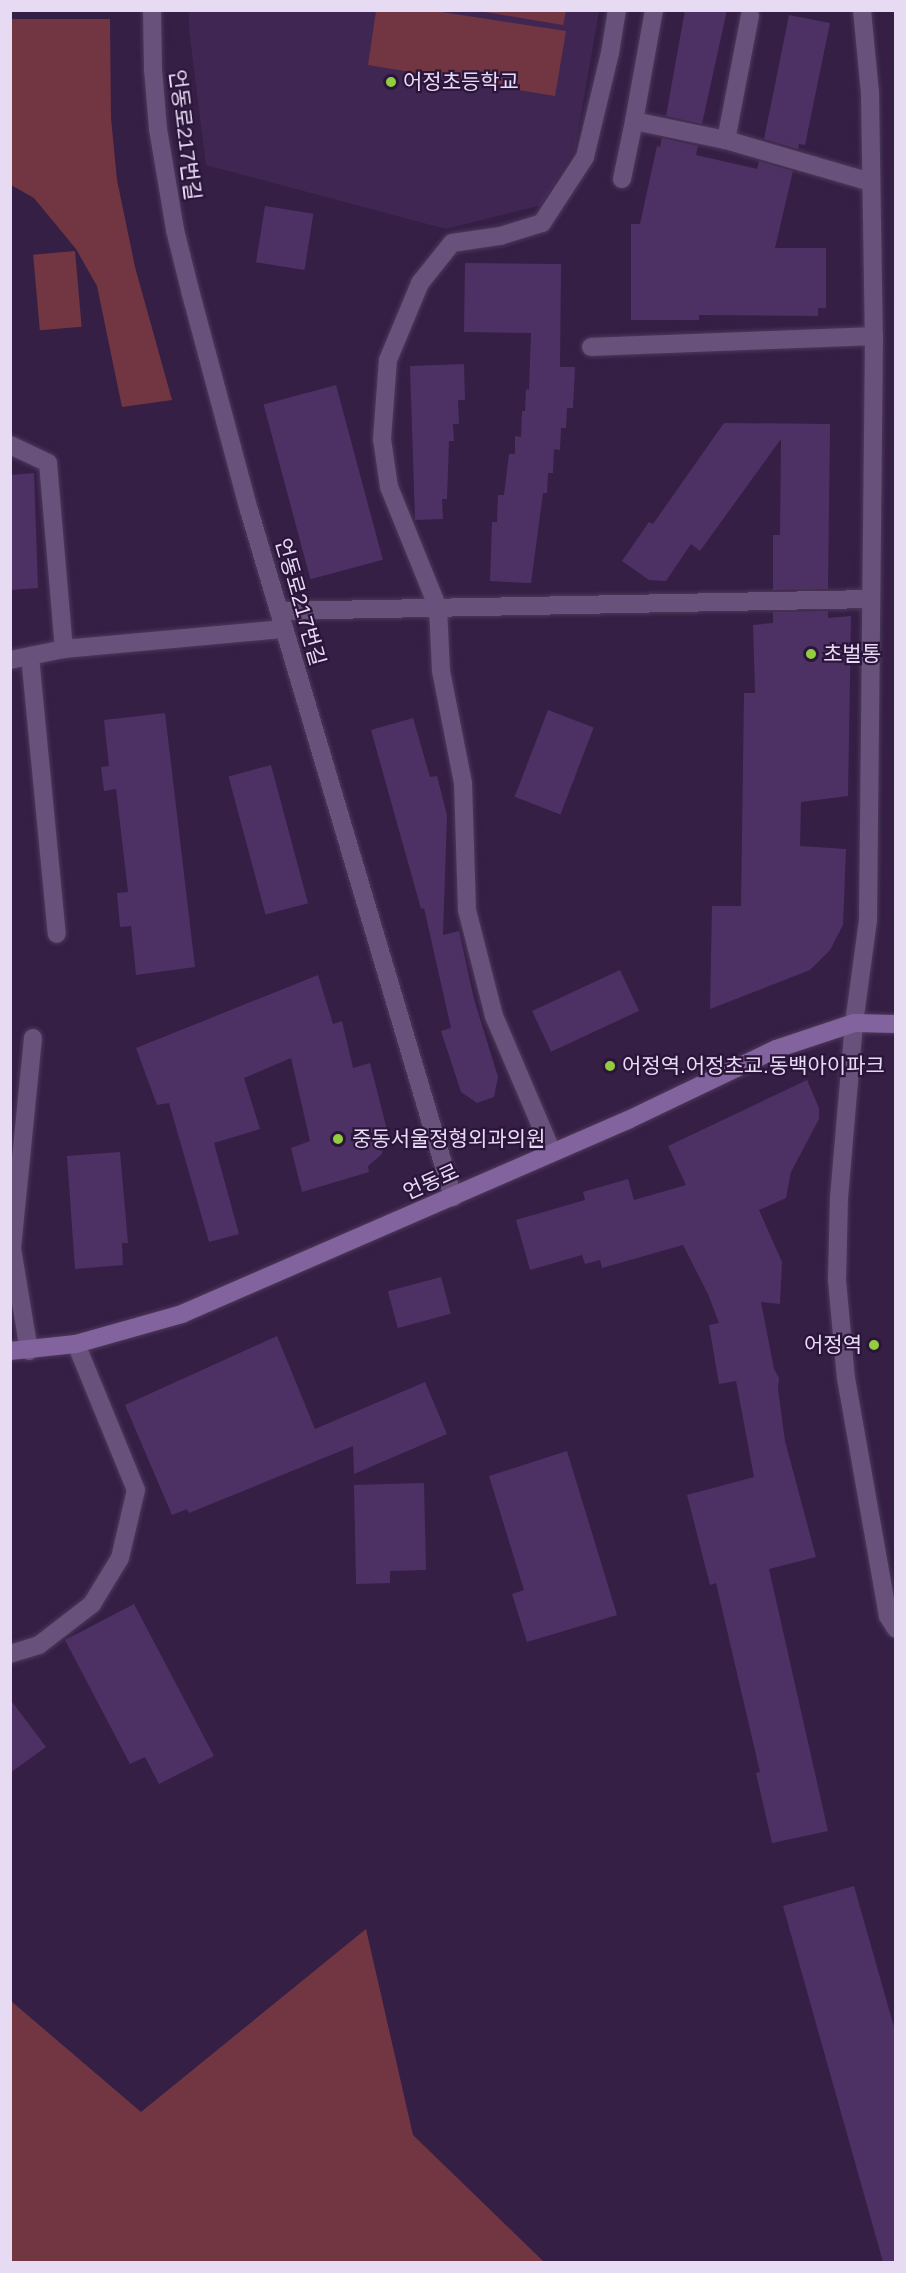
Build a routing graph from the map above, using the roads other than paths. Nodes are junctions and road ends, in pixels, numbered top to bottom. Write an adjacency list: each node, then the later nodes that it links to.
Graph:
1 (152, 10): 15 (street, 언동로217번길)
2 (617, 10): 14 (street)
3 (654, 10): 6 (street)
4 (862, 10): 9 (street)
5 (750, 15): 7 (street)
6 (634, 121): 7 (street); 8 (street)
7 (726, 140): 9 (street)
8 (622, 179)
9 (872, 182): 10 (street)
10 (873, 336): 11 (street); 13 (street)
11 (591, 346)
12 (10, 445): 17 (street)
13 (870, 599): 14 (street); 21 (street)
14 (438, 608): 15 (street); 25 (street)
15 (279, 611): 16 (street, 언동로217번길)
16 (284, 629): 17 (street); 26 (street, 언동로217번길)
17 (64, 649): 18 (street)
18 (30, 656): 19 (street); 20 (street)
19 (10, 660)
20 (57, 934)
21 (854, 1023): 22 (main road, 언동로); 25 (main road, 언동로); 29 (street)
22 (896, 1024)
23 (33, 1038): 24 (street)
24 (18, 1121): 28 (street)
25 (552, 1152): 26 (main road, 언동로)
26 (453, 1197): 27 (main road, 언동로)
27 (76, 1344): 28 (main road, 언동로); 30 (street)
28 (20, 1351)
29 (896, 1629)
30 (10, 1654)

